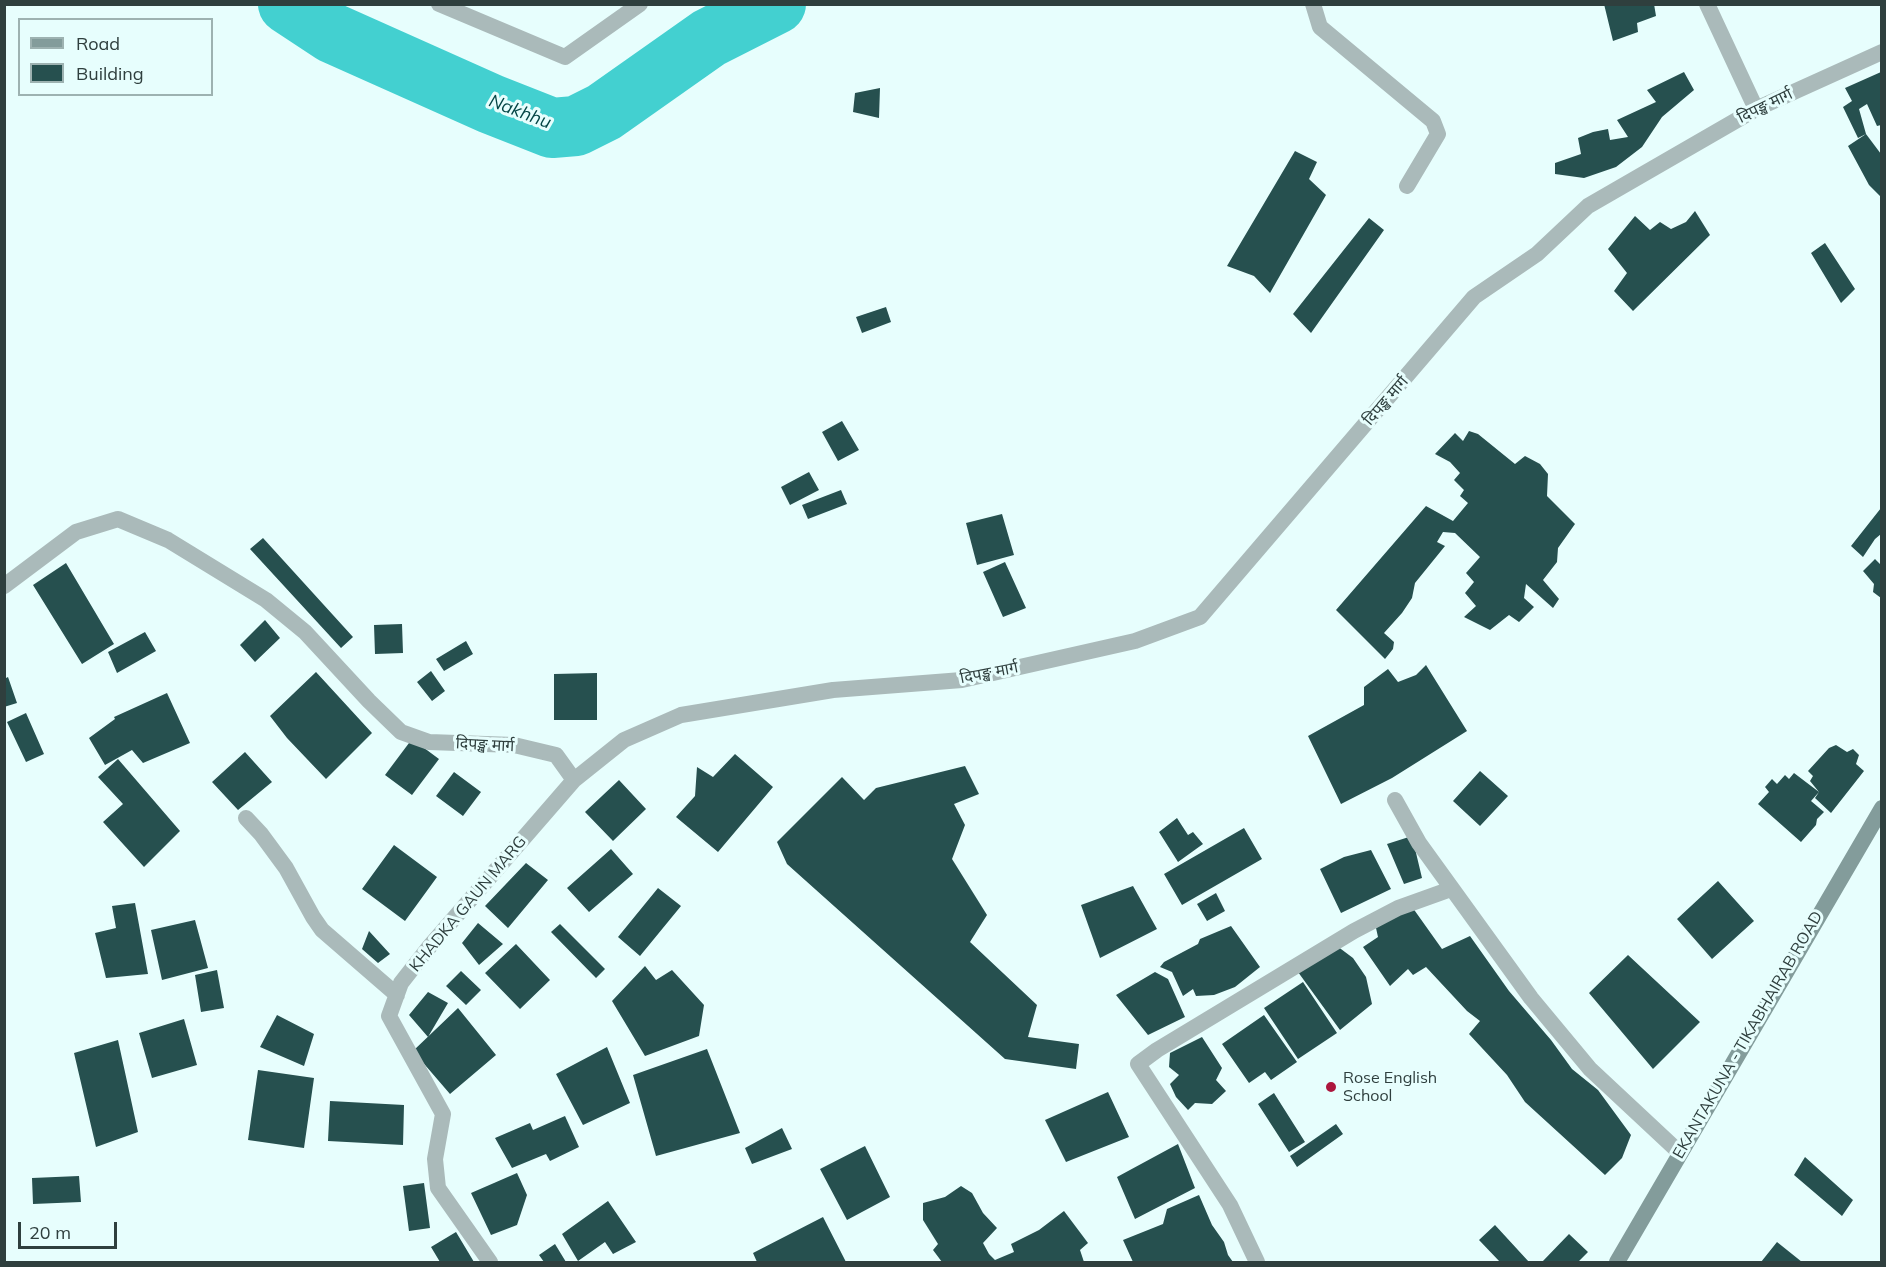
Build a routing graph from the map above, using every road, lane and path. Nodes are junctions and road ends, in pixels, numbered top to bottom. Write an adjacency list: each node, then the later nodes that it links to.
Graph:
1 (439, 4): 2 (street)
2 (640, 4)
3 (1313, 4): 7 (street)
4 (1707, 4): 6 (street)
5 (1881, 52): 6 (street, दिपङ्ख मार्ग)
6 (1756, 109): 9 (street, दिपङ्ख मार्ग)
7 (1407, 186)
8 (4, 586): 9 (street, दिपङ्ख मार्ग)
9 (574, 780): 14 (street, KHADKA GAUN MARG)
10 (1395, 800): 13 (street)
11 (1881, 808): 15 (main road, EKANTAKUNA - TIKABHAIRAB ROAD)
12 (246, 818): 14 (street)
13 (1451, 889): 15 (street); 17 (street)
14 (397, 995): 16 (street, KHADKA GAUN MARG)
15 (1680, 1153): 18 (main road, EKANTAKUNA - TIKABHAIRAB ROAD)
16 (490, 1263)
17 (1257, 1263)
18 (1617, 1263)

